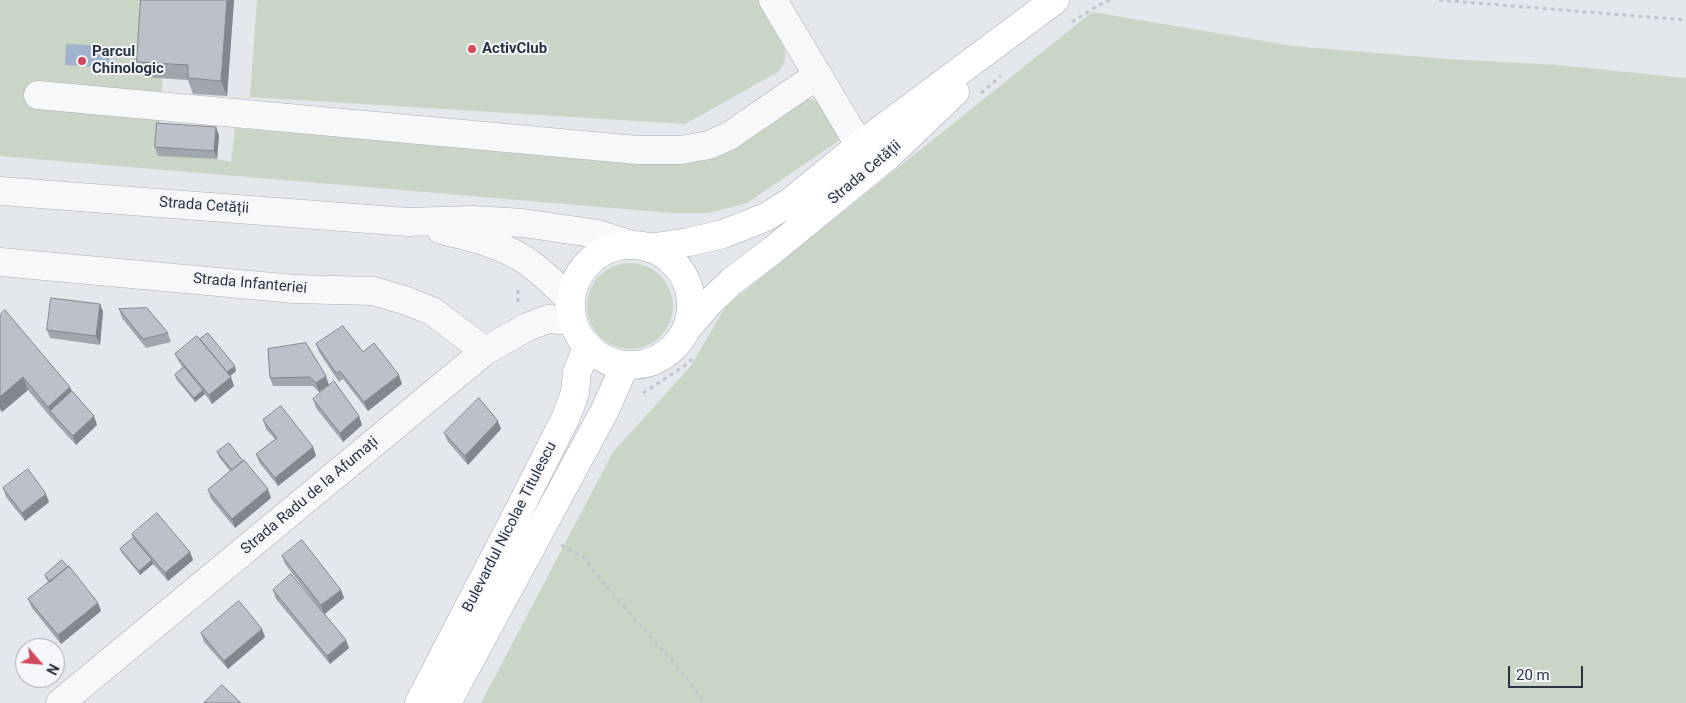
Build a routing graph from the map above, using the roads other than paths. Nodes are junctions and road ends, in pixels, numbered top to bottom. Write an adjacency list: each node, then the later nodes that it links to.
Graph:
1 (773, 0): 3 (street)
2 (1047, 5): 5 (main road, Strada Cetății); 9 (main road, Strada Cetății)
3 (818, 75): 4 (street); 5 (street)
4 (38, 95)
5 (859, 146): 8 (main road, Strada Cetății); 9 (street)
6 (0, 191): 7 (street, Strada Cetății)
7 (408, 222): 8 (street, Strada Cetății); 11 (street, Strada Cetății)
8 (640, 246): 11 (main road, Strada Cetății); 12 (main road, Strada Cetății)
9 (760, 260): 12 (main road, Strada Cetății)
10 (0, 262): 14 (street, Strada Infanteriei)
11 (572, 311): 13 (main road, Strada Cetății); 14 (street, Strada Radu de la Afumați)
12 (685, 331): 15 (main road, Strada Cetății)
13 (588, 346): 15 (main road, Strada Cetății); 17 (main road, Bulevardul Nicolae Titulescu)
14 (485, 351): 16 (street, Strada Radu de la Afumați)
15 (626, 365): 18 (main road, Bulevardul Nicolae Titulescu)
16 (60, 703)
17 (419, 703)
18 (447, 703)

